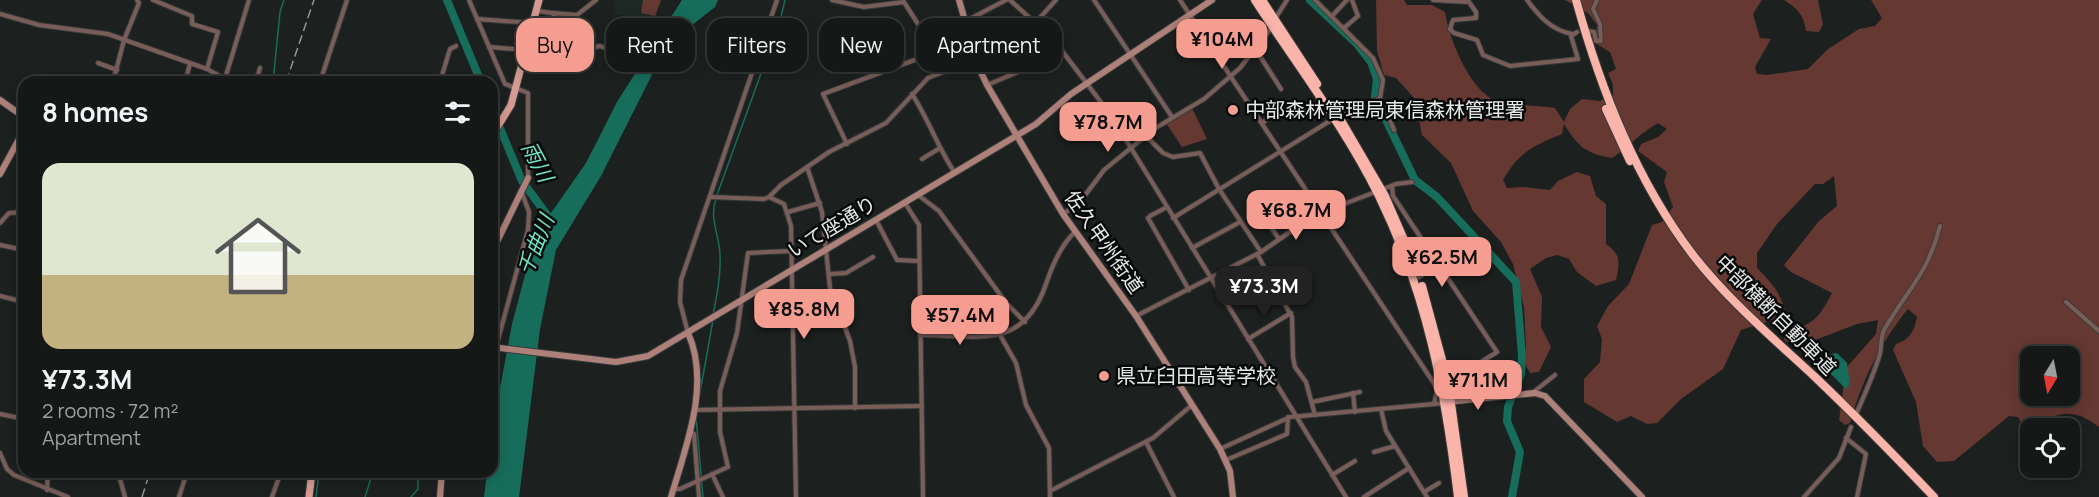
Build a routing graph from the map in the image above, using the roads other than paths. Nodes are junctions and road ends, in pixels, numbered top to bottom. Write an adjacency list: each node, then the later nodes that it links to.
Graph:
1 (144, 0): 26 (street)
2 (153, 0): 55 (street)
3 (249, 0): 63 (street)
4 (347, 0): 65 (street)
5 (469, 0): 37 (street)
6 (539, 0): 27 (main road)
7 (596, 0): 28 (street)
8 (777, 0): 100 (street)
9 (832, 0): 38 (street)
10 (959, 0): 33 (street, 佐久甲州街道)
11 (1008, 0): 34 (street); 35 (street)
12 (1056, 0): 36 (street)
13 (1094, 0): 50 (street)
14 (1180, 0): 30 (street)
15 (1212, 0): 30 (street, いて座通り)
16 (1255, 0): 40 (highway)
17 (1262, 0): 40 (highway)
18 (1287, 0): 40 (street)
19 (1315, 0): 31 (street)
20 (1347, 0): 31 (street)
21 (1352, 0): 41 (street)
22 (1433, 0): 23 (street)
23 (1527, 0)
24 (1575, 0): 220 (highway, 中部横断自動車道); 221 (highway, 中部横断自動車道)
25 (1597, 0): 42 (street)
26 (138, 1): 43 (street)
27 (536, 11): 28 (street); 32 (main road)
28 (552, 13): 46 (street)
29 (0, 14): 43 (street)
30 (1190, 15): 50 (street, いて座通り); 67 (street)
31 (1332, 16): 41 (street)
32 (534, 18)
33 (965, 18)
34 (972, 18)
35 (1031, 18)
36 (1040, 18)
37 (477, 19): 39 (street); 45 (street)
38 (916, 21)
39 (516, 22)
40 (1274, 23): 48 (street); 78 (highway)
41 (1344, 28): 73 (street)
42 (1587, 31)
43 (124, 40): 53 (street); 56 (street)
44 (456, 46): 66 (street)
45 (489, 47): 47 (street); 70 (street)
46 (606, 48)
47 (516, 49)
48 (1256, 50): 67 (street); 71 (street)
49 (1063, 53): 68 (street); 69 (street)
50 (1131, 54): 68 (street, いて座通り); 77 (street)
51 (916, 59): 84 (street)
52 (98, 63): 56 (street)
53 (190, 64): 55 (street); 61 (street)
54 (260, 68): 64 (street)
55 (207, 69): 62 (street)
56 (117, 70): 60 (street)
57 (520, 72): 70 (main road)
58 (942, 72): 72 (street)
59 (982, 72): 69 (street, 佐久甲州街道)
60 (115, 76)
61 (186, 76)
62 (217, 76)
63 (226, 76)
64 (258, 76)
65 (322, 76)
66 (442, 76)
67 (1231, 76): 77 (street); 79 (street)
68 (1086, 84): 82 (street, いて座通り); 87 (street)
69 (987, 85): 82 (street, 佐久甲州街道)
70 (516, 88): 80 (main road); 93 (street)
71 (1281, 89)
72 (912, 94): 84 (street); 86 (street)
73 (1380, 98): 78 (street); 81 (street)
74 (0, 100): 76 (street)
75 (1284, 108): 79 (street)
76 (18, 113)
77 (1172, 117): 83 (street)
78 (1336, 117): 88 (street); 97 (highway)
79 (1262, 123): 88 (street)
80 (498, 127)
81 (1394, 130)
82 (1017, 135): 91 (street, いて座通り); 107 (street, 佐久甲州街道)
83 (1146, 136): 87 (street); 96 (street)
84 (847, 144): 90 (street)
85 (18, 148): 92 (street)
86 (939, 148): 89 (street); 91 (street)
87 (1131, 150): 104 (street); 107 (street)
88 (1280, 151): 96 (street); 108 (street)
89 (922, 159)
90 (807, 167): 101 (street); 102 (street)
91 (955, 173): 99 (street, いて座通り)
92 (0, 174)
93 (528, 178): 98 (street)
94 (1412, 182): 95 (street)
95 (1392, 186): 97 (street); 119 (street)
96 (1218, 189): 110 (street); 113 (street)
97 (1379, 191): 108 (street); 124 (highway); 154 (highway)
98 (522, 192): 117 (street); 146 (street)
99 (918, 195): 103 (street, いて座通り); 140 (street)
100 (715, 196): 101 (street); 142 (street)
101 (769, 197): 106 (street)
102 (820, 203): 106 (street); 123 (street)
103 (905, 203): 111 (street, いて座通り); 127 (street)
104 (1167, 207): 110 (street); 133 (street)
105 (18, 212): 112 (street)
106 (788, 212): 122 (street)
107 (1063, 214): 115 (street, 佐久甲州街道)
108 (1321, 214): 116 (street); 155 (street)
109 (1263, 215): 116 (street)
110 (1173, 218): 120 (street)
111 (876, 220): 123 (street, いて座通り); 127 (street)
112 (0, 222)
113 (1240, 222): 120 (street); 125 (street)
114 (1940, 226): 164 (street)
115 (1075, 232): 139 (street, 佐久甲州街道); 140 (street)
116 (1279, 239): 125 (street)
117 (498, 240)
118 (0, 245): 121 (street)
119 (1427, 246): 124 (street); 128 (street)
120 (1192, 248): 132 (street)
121 (18, 250)
122 (792, 250): 129 (street); 136 (street)
123 (825, 251): 129 (street, いて座通り); 130 (street)
124 (1410, 252): 131 (highway)
125 (1259, 253): 132 (street); 138 (street)
126 (873, 257): 130 (street)
127 (919, 261): 143 (street)
128 (1439, 264): 131 (street); 149 (street)
129 (792, 270): 136 (street, いて座通り); 159 (street)
130 (830, 274): 158 (street)
131 (1419, 277): 149 (highway)
132 (1211, 279): 133 (street); 145 (street)
133 (1189, 290): 139 (street)
134 (0, 296): 135 (street)
135 (18, 300)
136 (743, 300): 142 (street, いて座通り); 162 (street)
137 (2066, 302): 141 (street)
138 (1291, 313): 145 (street); 153 (street)
139 (1136, 316): 156 (street, 佐久甲州街道)
140 (1025, 322): 144 (street)
141 (2099, 332)
142 (688, 333): 147 (street, いて座通り); 161 (street)
143 (920, 335): 144 (street); 157 (street)
144 (999, 335): 195 (street)
145 (1248, 339): 166 (street)
146 (498, 341)
147 (498, 347)
148 (1556, 375): 152 (street)
149 (1449, 382): 154 (highway)
150 (1360, 392): 151 (street)
151 (1353, 393): 153 (street); 163 (street)
152 (1532, 394): 154 (street); 217 (street)
153 (1312, 402): 167 (street)
154 (1449, 402): 155 (street); 215 (highway); 216 (highway)
155 (1434, 404): 160 (street)
156 (1192, 405): 173 (street); 175 (street, 佐久甲州街道)
157 (921, 406): 158 (street); 209 (street)
158 (855, 408): 159 (street)
159 (794, 409): 162 (street); 208 (street)
160 (1380, 409): 163 (street); 174 (street)
161 (696, 410): 162 (street); 171 (street)
162 (722, 410): 181 (street)
163 (1355, 411): 167 (street)
164 (1857, 412)
165 (0, 414): 169 (street)
166 (1296, 416): 167 (street); 168 (street); 182 (street)
167 (1315, 416)
168 (1288, 417): 175 (street); 178 (street)
169 (18, 418)
170 (1851, 427): 172 (street)
171 (690, 431): 191 (street); 193 (street)
172 (1846, 438): 218 (street); 219 (street)
173 (1146, 442): 195 (street); 211 (street)
174 (1395, 446): 176 (street); 180 (street)
175 (1220, 449): 178 (street, 佐久甲州街道)
176 (1374, 452)
177 (0, 453): 183 (street)
178 (1226, 460): 198 (street, 佐久甲州街道)
179 (1355, 461): 182 (street)
180 (1409, 468): 196 (street); 197 (street)
181 (712, 474): 191 (street); 207 (street)
182 (1332, 475): 212 (street)
183 (18, 476)
184 (22, 478): 194 (street)
185 (48, 478): 194 (street)
186 (120, 478): 200 (street)
187 (185, 478): 201 (street)
188 (279, 478): 202 (street)
189 (311, 478): 203 (main road)
190 (442, 478): 204 (street)
191 (700, 479): 193 (street); 206 (street)
192 (1439, 483): 197 (street)
193 (674, 489): 205 (street)
194 (47, 490): 199 (street)
195 (1050, 491): 210 (street)
196 (1372, 492): 213 (street); 214 (street)
197 (1425, 495)
198 (1234, 496)
199 (68, 497)
200 (125, 497)
201 (179, 497)
202 (272, 497)
203 (309, 497)
204 (440, 497)
205 (671, 497)
206 (699, 497)
207 (723, 497)
208 (796, 497)
209 (923, 497)
210 (1050, 497)
211 (1174, 497)
212 (1346, 497)
213 (1364, 497)
214 (1375, 497)
215 (1458, 497)
216 (1464, 497)
217 (1642, 497)
218 (1804, 497)
219 (1857, 497)
220 (1927, 497)
221 (1934, 497)

